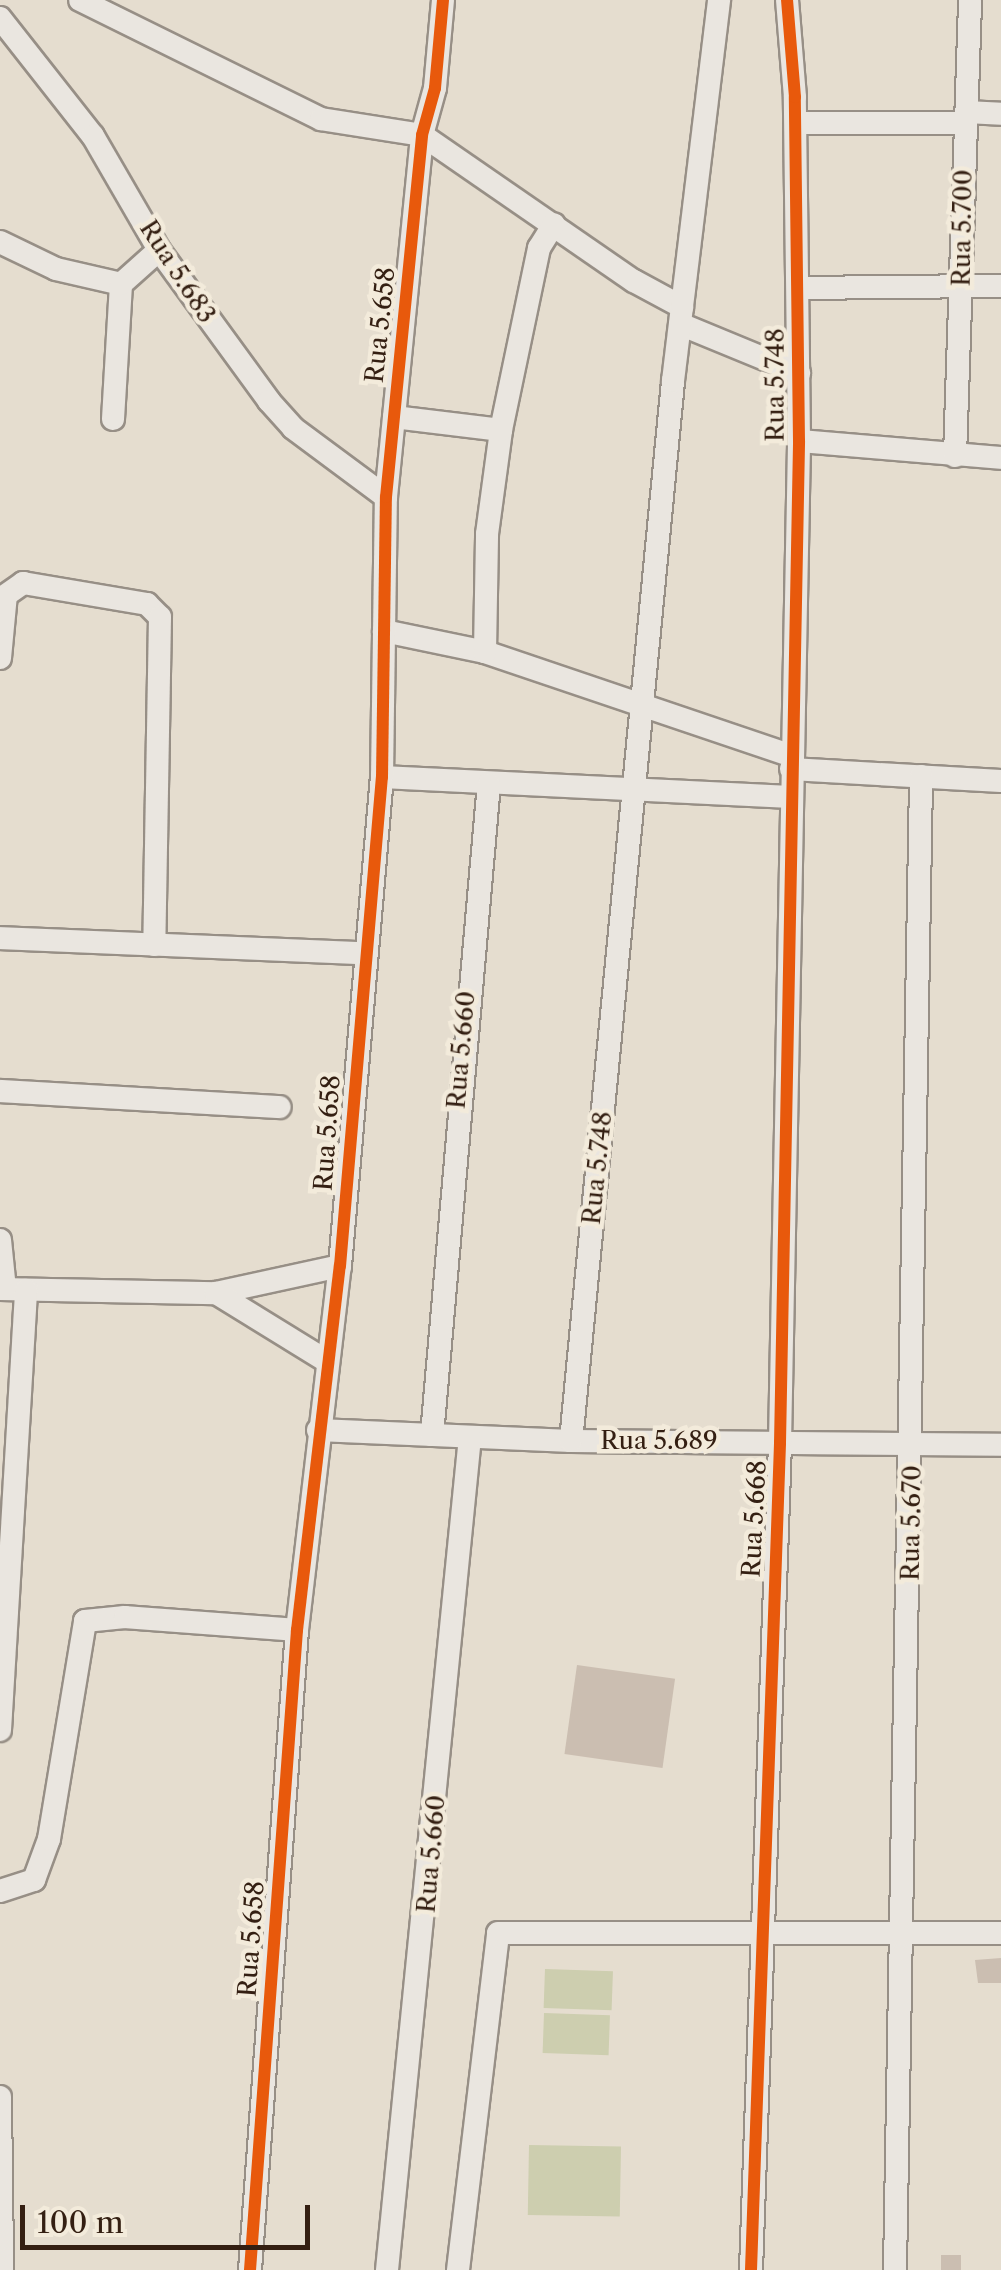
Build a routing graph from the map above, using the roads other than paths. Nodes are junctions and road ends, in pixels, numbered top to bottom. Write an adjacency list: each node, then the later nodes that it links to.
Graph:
1 (80, 0): 6 (street)
2 (443, 0): 11 (street, Rua 5.658)
3 (719, 0): 19 (street, Rua 5.748)
4 (786, 0): 10 (street, Rua 5.748)
5 (970, 0): 9 (street, Rua 5.700)
6 (105, 6): 11 (street)
7 (0, 18): 14 (street, Rua 5.683)
8 (1001, 114): 9 (street)
9 (966, 118): 10 (street); 16 (street, Rua 5.700)
10 (796, 123): 18 (street, Rua 5.748)
11 (422, 134): 12 (street); 21 (street, Rua 5.658)
12 (554, 224): 19 (street); 23 (street)
13 (0, 242): 15 (street)
14 (160, 250): 15 (street); 27 (street, Rua 5.683)
15 (121, 284): 22 (street)
16 (961, 286): 17 (street); 18 (street); 25 (street, Rua 5.700)
17 (1001, 286)
18 (798, 288): 20 (street, Rua 5.748)
19 (681, 316): 20 (street); 31 (street, Rua 5.748)
20 (799, 372): 24 (street, Rua 5.748)
21 (394, 417): 23 (street); 27 (street, Rua 5.658)
22 (113, 419)
23 (501, 430): 29 (street)
24 (800, 440): 25 (street); 32 (street, Rua 5.748)
25 (955, 456): 26 (street)
26 (1001, 458)
27 (386, 497): 28 (street, Rua 5.658)
28 (384, 631): 29 (street); 34 (street, Rua 5.658)
29 (485, 652): 31 (street)
30 (0, 658): 40 (street)
31 (645, 704): 32 (street); 37 (street, Rua 5.748)
32 (792, 763): 33 (street); 38 (street, Rua 5.668)
33 (921, 776): 35 (street); 54 (street, Rua 5.670)
34 (382, 777): 36 (street); 41 (street, Rua 5.658)
35 (1001, 780)
36 (489, 784): 37 (street); 50 (street, Rua 5.660)
37 (636, 792): 38 (street); 52 (street, Rua 5.748)
38 (791, 796): 53 (street, Rua 5.668)
39 (0, 938): 40 (street)
40 (154, 946): 41 (street)
41 (364, 954): 45 (street, Rua 5.658)
42 (0, 1091): 43 (street)
43 (280, 1107)
44 (0, 1240): 46 (street)
45 (340, 1266): 47 (street); 48 (street, Rua 5.658)
46 (10, 1289): 47 (street); 57 (street)
47 (216, 1292): 48 (street)
48 (325, 1360): 49 (street, Rua 5.658)
49 (318, 1430): 50 (street, Rua 5.689); 56 (street, Rua 5.658)
50 (432, 1435): 51 (street, Rua 5.689)
51 (470, 1437): 52 (street, Rua 5.689); 65 (street, Rua 5.660)
52 (571, 1442): 53 (street, Rua 5.689)
53 (780, 1443): 54 (street, Rua 5.689); 61 (street, Rua 5.668)
54 (914, 1444): 55 (street, Rua 5.689); 59 (street, Rua 5.670)
55 (1001, 1445)
56 (297, 1630): 58 (street); 64 (street, Rua 5.658)
57 (0, 1730)
58 (0, 1892)
59 (903, 1928): 60 (street); 61 (street); 68 (street, Rua 5.670)
60 (1001, 1933)
61 (759, 1934): 66 (street); 67 (street, Rua 5.668)
62 (0, 2097): 63 (street)
63 (2, 2270)
64 (250, 2270)
65 (386, 2270)
66 (458, 2270)
67 (750, 2270)
68 (894, 2270)

